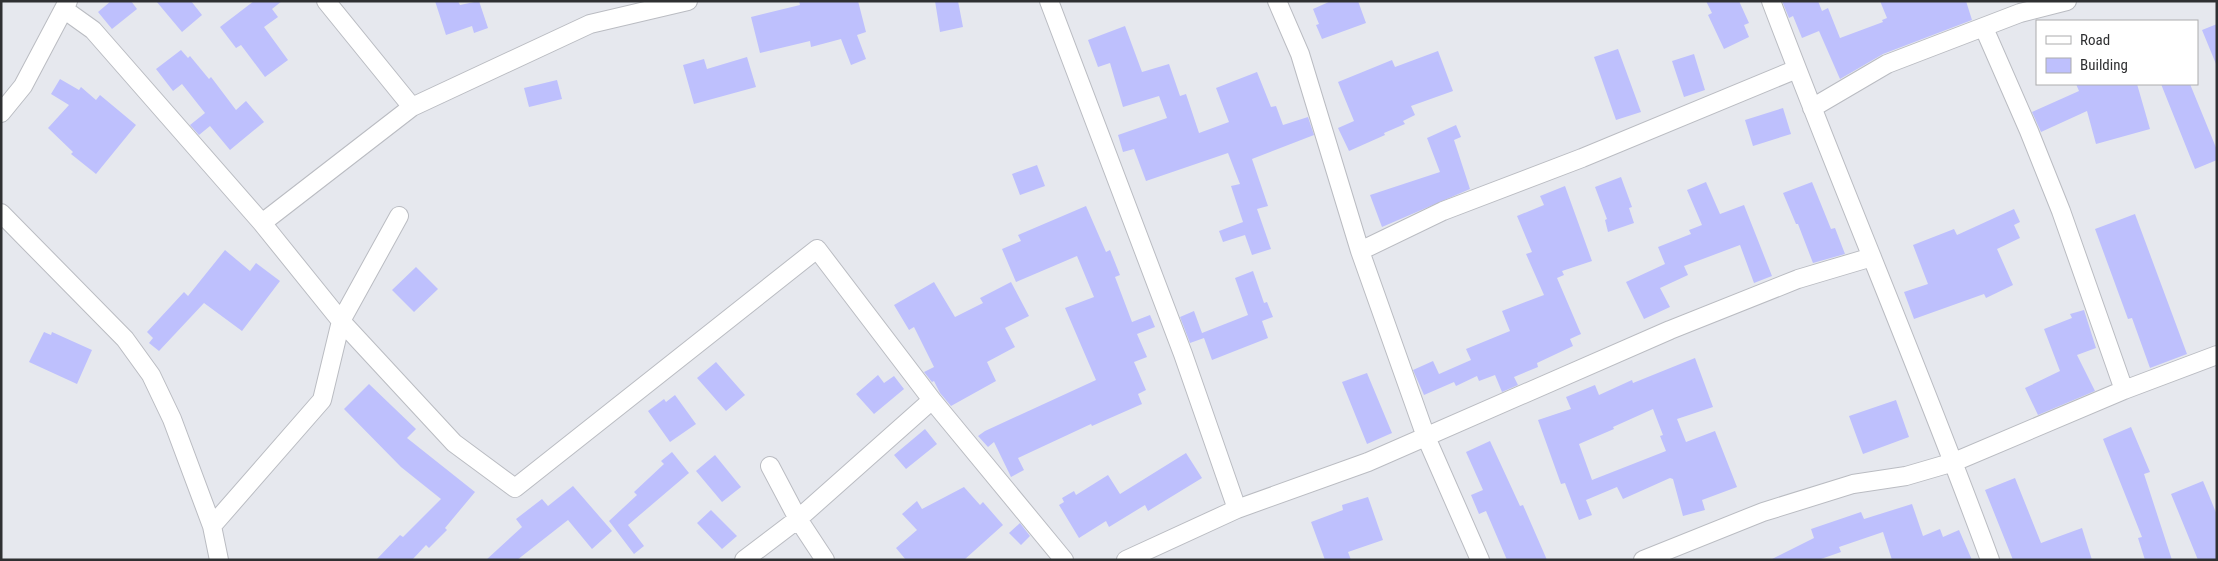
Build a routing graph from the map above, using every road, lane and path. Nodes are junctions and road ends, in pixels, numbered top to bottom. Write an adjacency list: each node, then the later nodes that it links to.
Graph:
1 (326, 1): 10 (street)
2 (688, 1): 10 (street)
3 (1050, 1): 25 (street)
4 (1277, 1): 16 (street)
5 (1772, 1): 9 (street)
6 (2067, 1): 8 (street)
7 (66, 6): 12 (street); 15 (street)
8 (1984, 28): 11 (street); 20 (street)
9 (1797, 69): 11 (street); 16 (street)
10 (412, 107): 15 (street)
11 (1812, 108): 17 (street)
12 (1, 114)
13 (1, 213): 27 (street)
14 (399, 216): 18 (street)
15 (262, 223): 18 (street)
16 (1360, 251): 22 (street)
17 (1872, 257): 22 (street); 23 (street)
18 (341, 321): 21 (street); 27 (street)
19 (2217, 355): 20 (street)
20 (2124, 390): 23 (street)
21 (932, 400): 26 (street); 31 (street)
22 (1426, 437): 25 (street); 33 (street)
23 (1954, 462): 34 (street); 35 (street)
24 (770, 466): 26 (street)
25 (1237, 509): 32 (street)
26 (798, 519): 29 (street); 30 (street)
27 (212, 526): 28 (street)
28 (219, 560)
29 (744, 560)
30 (825, 560)
31 (1064, 560)
32 (1126, 560)
33 (1480, 560)
34 (1644, 560)
35 (1990, 560)

